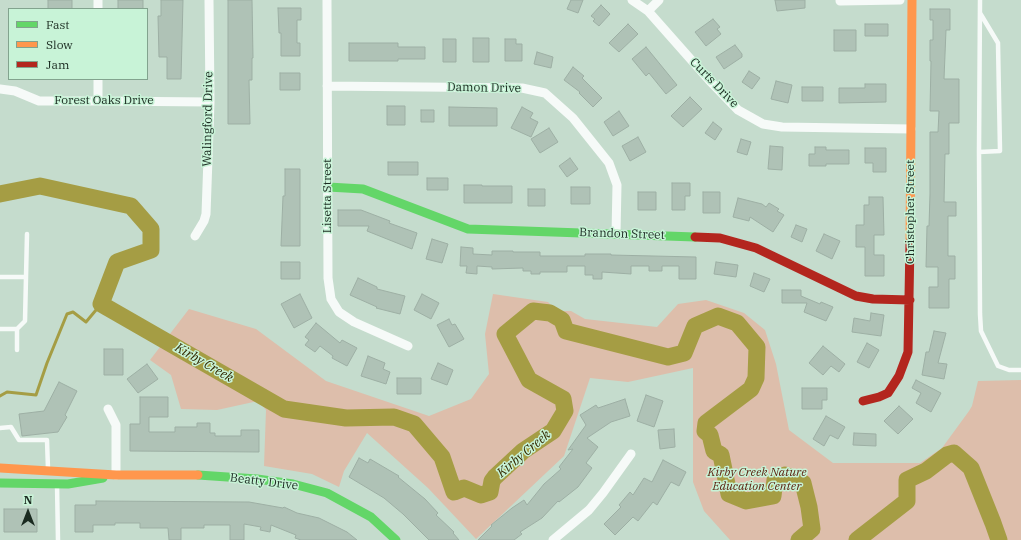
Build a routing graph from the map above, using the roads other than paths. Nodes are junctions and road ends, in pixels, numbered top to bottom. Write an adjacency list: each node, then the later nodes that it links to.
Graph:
1 (209, 0): 15 (street, Walingford Drive)
2 (327, 0): 12 (street, Lisetta Street)
3 (632, 0): 9 (street, Curts Drive)
4 (659, 0): 9 (street)
5 (900, 0): 8 (street)
6 (912, 0): 16 (street, Christopher Street)
7 (980, 0): 10 (lane)
8 (840, 1)
9 (648, 11): 16 (street, Curts Drive)
10 (980, 13): 17 (lane); 17 (lane)
11 (98, 80): 14 (street)
12 (327, 86): 18 (street, Lisetta Street); 20 (street, Damon Drive)
13 (0, 90): 14 (street, Forest Oaks Drive)
14 (98, 100): 15 (street, Forest Oaks Drive)
15 (210, 102): 21 (street, Walingford Drive)
16 (911, 129): 24 (street, Christopher Street)
17 (979, 152): 29 (lane)
18 (328, 187): 20 (street, Brandon Street); 27 (street, Lisetta Street)
19 (27, 234): 22 (lane)
20 (616, 234): 24 (street, Brandon Street)
21 (195, 236)
22 (26, 277): 23 (lane); 26 (lane)
23 (0, 278)
24 (910, 300): 30 (street, Christopher Street)
25 (0, 329): 26 (lane)
26 (17, 329): 28 (lane)
27 (408, 346)
28 (17, 350)
29 (1021, 370)
30 (863, 401)
31 (108, 409): 36 (street)
32 (0, 428): 35 (lane)
33 (631, 454): 41 (street)
34 (0, 468): 35 (street, Beatty Drive)
35 (48, 470): 36 (street, Beatty Drive)
36 (116, 476): 38 (street, Beatty Drive); 40 (street, Beatty Drive)
37 (0, 483): 38 (street, Beatty Drive)
38 (57, 484): 39 (lane)
39 (58, 540)
40 (396, 540)
41 (553, 540)

